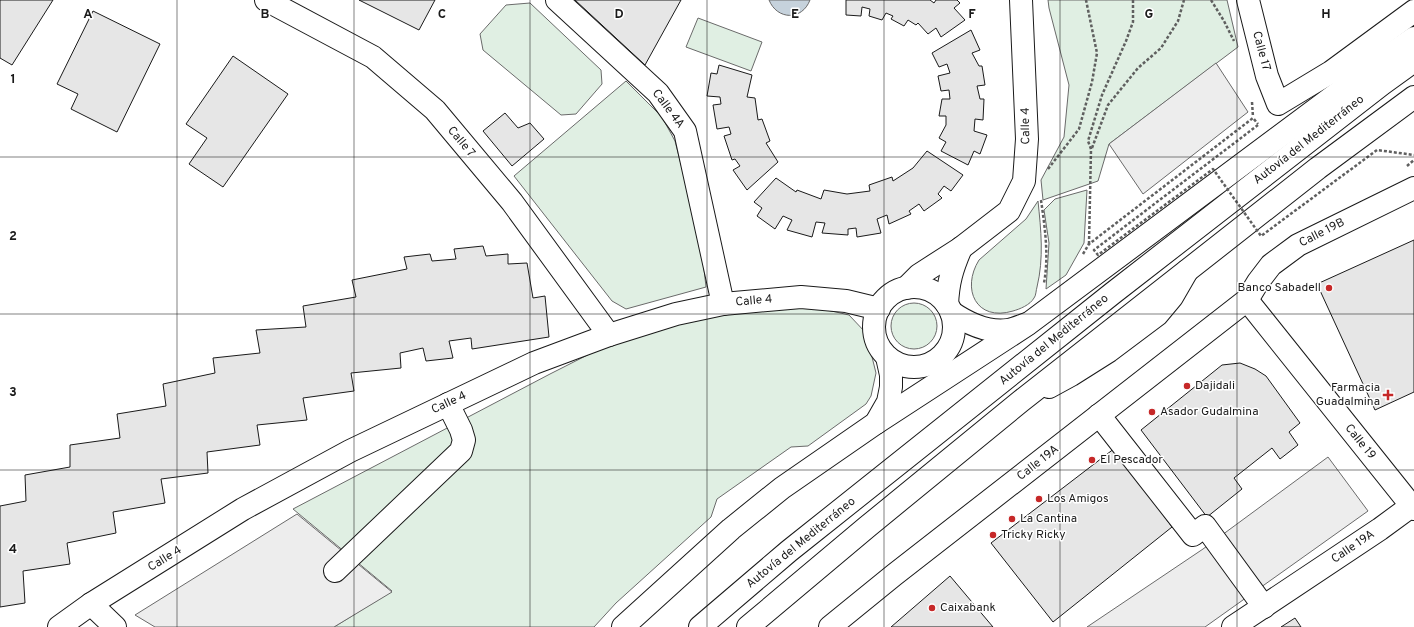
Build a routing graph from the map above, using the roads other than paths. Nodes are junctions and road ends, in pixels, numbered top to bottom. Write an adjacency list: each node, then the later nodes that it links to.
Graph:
1 (266, 0): 17 (main road, Calle 7)
2 (557, 0): 13 (main road, Calle 4A)
3 (1021, 0): 10 (main road, Calle 4)
4 (1248, 0): 5 (main road, Calle 17)
5 (1414, 11)
6 (1414, 38): 16 (main road)
7 (1414, 61): 29 (main road, Autovía del Mediterráneo)
8 (1414, 97): 30 (main road)
9 (1414, 188): 12 (main road, Calle 19B)
10 (961, 248): 11 (main road, Calle 4); 14 (main road)
11 (906, 288): 14 (main road); 15 (main road)
12 (1247, 300): 20 (main road, Calle 19A); 22 (main road, Calle 19)
13 (723, 304): 15 (main road, Calle 4); 17 (main road, Calle 4)
14 (949, 308): 16 (main road); 18 (main road)
15 (879, 309): 18 (main road)
16 (1028, 324): 21 (main road)
17 (609, 335): 19 (main road, Calle 4)
18 (887, 357): 21 (main road)
19 (448, 404): 23 (main road); 24 (main road, Calle 4)
20 (1099, 415): 25 (main road); 31 (main road, Calle 19A)
21 (876, 423): 28 (main road)
22 (1413, 506): 25 (main road, Calle 19A)
23 (335, 571)
24 (92, 604): 26 (main road, Calle 4); 27 (main road)
25 (1264, 607): 32 (main road, Calle 19A)
26 (59, 627)
27 (115, 627)
28 (623, 627)
29 (700, 627)
30 (748, 627)
31 (830, 627)
32 (1233, 627)

